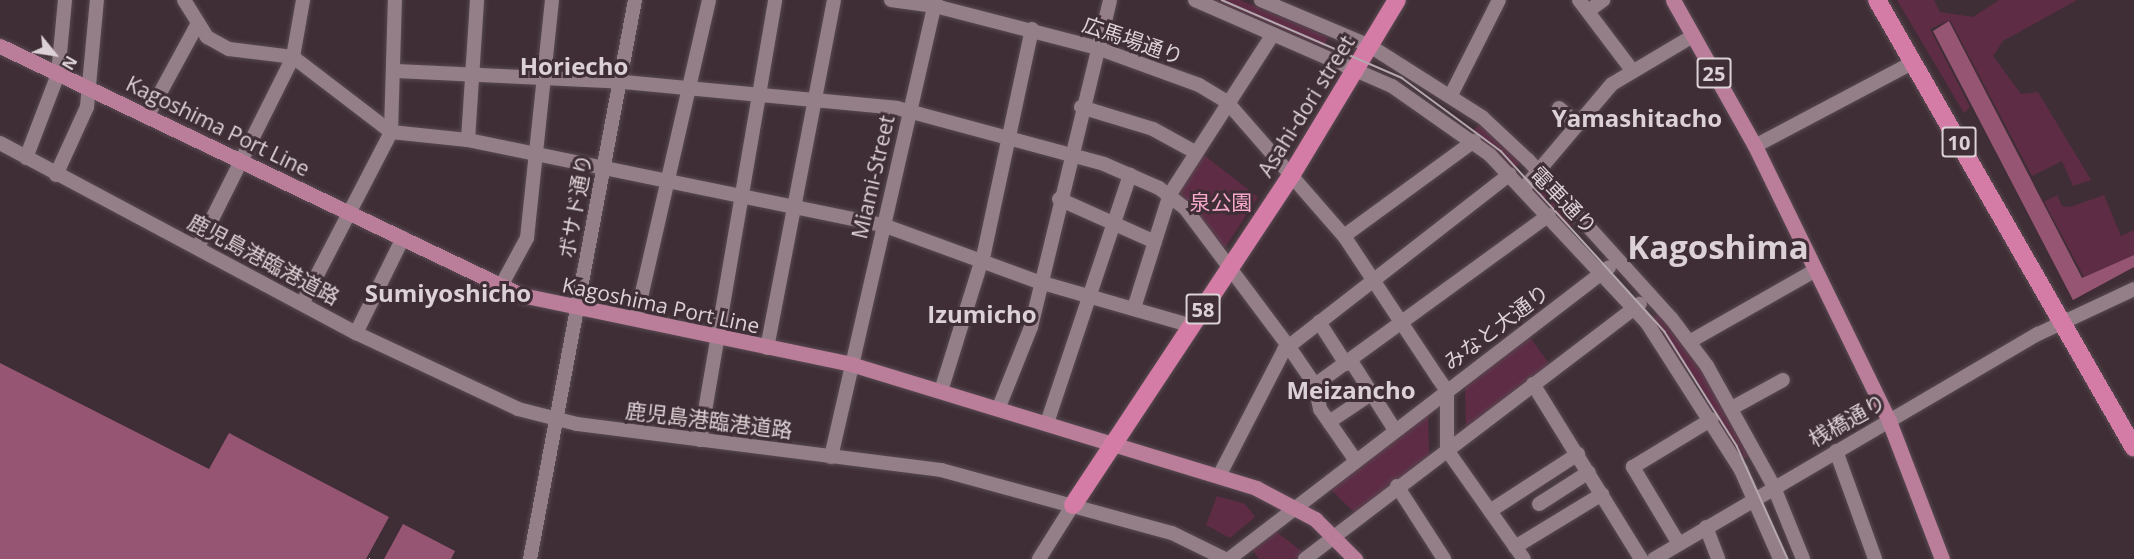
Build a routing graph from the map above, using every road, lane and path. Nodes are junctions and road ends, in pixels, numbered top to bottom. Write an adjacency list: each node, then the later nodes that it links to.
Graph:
1 (65, 0): 36 (street)
2 (97, 0): 41 (street)
3 (184, 0): 24 (street)
4 (303, 0): 31 (street)
5 (394, 0): 35 (street)
6 (477, 0): 37 (street)
7 (552, 0): 38 (street)
8 (634, 0): 39 (street, ボサド通り)
9 (709, 0): 40 (street)
10 (775, 0): 42 (street)
11 (834, 0): 44 (street)
12 (891, 0): 21 (street, 広馬場通り)
13 (1110, 0): 30 (street)
14 (1195, 0): 26 (street, 電車通り)
15 (1261, 0): 22 (street, 電車通り)
16 (1397, 0): 29 (highway, Asahi-dori street / 58)
17 (1499, 0): 43 (street)
18 (1603, 0): 23 (street)
19 (1673, 0): 27 (main road, 25)
20 (1877, 0): 32 (highway, 10)
21 (935, 3): 25 (street, 広馬場通り); 48 (street, Miami-Street)
22 (1291, 5): 29 (street, 電車通り)
23 (1583, 6): 34 (street)
24 (196, 27): 31 (street); 49 (street)
25 (1032, 29): 30 (street, 広馬場通り); 52 (street)
26 (1273, 34): 33 (street, 電車通り); 45 (street)
27 (1693, 36): 34 (street); 56 (main road, 25)
28 (0, 45): 36 (main road, Kagoshima Port Line)
29 (1370, 46): 33 (highway, Asahi-dori street / 58); 43 (street, 電車通り)
30 (1097, 48): 45 (street, 広馬場通り); 46 (street)
31 (292, 57): 51 (street); 61 (street)
32 (1912, 63): 56 (street); 99 (highway, 10)
33 (1357, 68): 54 (street, 電車通り); 64 (highway, Asahi-dori street / 58)
34 (1632, 70): 50 (street)
35 (396, 71): 37 (street); 51 (street)
36 (58, 74): 41 (main road, Kagoshima Port Line); 60 (street)
37 (476, 74): 38 (street); 53 (street)
38 (544, 77): 39 (street); 59 (street)
39 (620, 82): 40 (street); 62 (street, ボサド通り)
40 (690, 88): 42 (street); 68 (street)
41 (91, 89): 49 (main road, Kagoshima Port Line); 66 (street)
42 (759, 95): 44 (street); 71 (street)
43 (1451, 95): 63 (street, 電車通り)
44 (815, 100): 48 (street); 73 (street)
45 (1227, 102): 58 (street); 64 (street, 広馬場通り)
46 (1081, 107): 57 (street); 58 (street)
47 (1559, 108): 50 (street)
48 (910, 110): 52 (street); 77 (street, Miami-Street)
49 (148, 115): 61 (main road, Kagoshima Port Line)
50 (1578, 125): 63 (street)
51 (391, 132): 53 (street); 74 (street)
52 (1010, 135): 57 (street); 83 (street)
53 (468, 140): 59 (street)
54 (1474, 141): 65 (street, 電車通り); 78 (street)
55 (0, 143): 60 (street, 鹿児島港臨港道路)
56 (1755, 146): 85 (main road, 25)
57 (1070, 150): 67 (street); 72 (street)
58 (1195, 152): 70 (street)
59 (536, 154): 62 (street); 89 (street)
60 (26, 158): 66 (street, 鹿児島港臨港道路)
61 (240, 161): 74 (main road, Kagoshima Port Line); 81 (street)
62 (604, 167): 68 (street); 94 (street, ボサド通り)
63 (1540, 172): 69 (street); 82 (street, 電車通り)
64 (1292, 174): 78 (street, 広馬場通り); 84 (highway, Asahi-dori street / 58)
65 (1510, 174): 69 (street, 電車通り); 87 (street)
66 (57, 175): 81 (street, 鹿児島港臨港道路)
67 (1130, 175): 70 (street); 76 (street)
68 (669, 180): 71 (street); 97 (street)
69 (1524, 188): 75 (street, 電車通り)
70 (1170, 194): 80 (street); 84 (street)
71 (741, 196): 73 (street); 103 (street)
72 (1059, 199): 76 (street); 88 (street)
73 (794, 207): 77 (street); 106 (street)
74 (350, 213): 79 (main road, Kagoshima Port Line); 93 (street)
75 (1549, 215): 86 (street, 電車通り); 100 (street)
76 (1111, 223): 80 (street); 91 (street)
77 (883, 225): 83 (street); 108 (street, Miami-Street)
78 (1344, 236): 87 (street, 広馬場通り)
79 (403, 238): 89 (main road, Kagoshima Port Line); 102 (street)
80 (1155, 242): 95 (street)
81 (198, 247): 93 (street, 鹿児島港臨港道路)
82 (1617, 260): 86 (street, みなと大通り); 92 (street, 電車通り)
83 (981, 263): 88 (street); 112 (street)
84 (1232, 265): 101 (highway, Asahi-dori street / 58); 105 (street)
85 (1814, 271): 104 (street); 119 (main road, 25)
86 (1602, 272): 96 (street, 電車通り); 113 (street, みなと大通り)
87 (1374, 280): 98 (street); 100 (street, 広馬場通り)
88 (1039, 282): 91 (street); 115 (street)
89 (501, 286): 94 (main road, Kagoshima Port Line)
90 (2134, 290): 99 (street, 桟橋通り)
91 (1087, 296): 95 (street); 121 (street)
92 (1652, 296): 96 (street); 104 (street, 電車通り)
93 (302, 304): 102 (street, 鹿児島港臨港道路)
94 (578, 308): 97 (main road, Kagoshima Port Line); 118 (street, ボサド通り)
95 (1134, 308): 101 (street)
96 (1634, 308): 110 (street); 117 (street, 電車通り)
97 (636, 319): 103 (main road, Kagoshima Port Line)
98 (1319, 322): 105 (street); 107 (street)
99 (2064, 322): 119 (street, 桟橋通り); 125 (highway, 10)
100 (1403, 325): 107 (street); 113 (street, 広馬場通り)
101 (1192, 326): 124 (highway, Asahi-dori street / 58)
102 (356, 333): 118 (street, 鹿児島港臨港道路)
103 (717, 337): 106 (main road, Kagoshima Port Line); 123 (street)
104 (1689, 342): 116 (street, 電車通り)
105 (1289, 346): 111 (street); 132 (street)
106 (767, 348): 108 (main road, Kagoshima Port Line)
107 (1348, 363): 111 (street); 114 (street)
108 (851, 364): 112 (main road, Kagoshima Port Line); 129 (street, Miami-Street)
109 (1783, 380): 116 (street)
110 (1533, 384): 126 (street); 128 (street)
111 (1316, 385): 120 (street)
112 (941, 391): 115 (main road, Kagoshima Port Line)
113 (1447, 391): 122 (street, みなと大通り); 126 (street)
114 (1371, 394): 120 (street); 122 (street)
115 (999, 407): 121 (main road, Kagoshima Port Line)
116 (1732, 408): 133 (street, 電車通り)
117 (1712, 419): 137 (street, 電車通り); 145 (street)
118 (557, 420): 123 (street, 鹿児島港臨港道路); 147 (street, ボサド通り)
119 (1889, 421): 127 (street, 桟橋通り); 159 (main road, 25)
120 (1329, 422): 130 (street)
121 (1047, 423): 124 (main road, Kagoshima Port Line)
122 (1395, 430): 130 (street, みなと大通り)
123 (700, 440): 129 (street, 鹿児島港臨港道路)
124 (1114, 444): 132 (main road, Kagoshima Port Line); 139 (highway, Asahi-dori street / 58)
125 (2134, 448)
126 (1447, 450): 134 (street); 141 (street)
127 (1836, 451): 133 (street, 桟橋通り); 158 (street)
128 (1578, 454): 131 (street); 135 (street)
129 (831, 457): 139 (street, 鹿児島港臨港道路)
130 (1356, 461): 140 (street, みなと大通り)
131 (1589, 472): 136 (street); 138 (street)
132 (1219, 476): 140 (main road, Kagoshima Port Line)
133 (1773, 485): 137 (street, 桟橋通り); 157 (street, 電車通り)
134 (1397, 486): 144 (street); 152 (street)
135 (1528, 486): 138 (street); 141 (street)
136 (1602, 494): 142 (street); 153 (street)
137 (1755, 497): 143 (street, 桟橋通り); 156 (street, 電車通り)
138 (1539, 504): 142 (street)
139 (1073, 505): 148 (street); 149 (street, 鹿児島港臨港道路)
140 (1296, 507): 144 (main road, Kagoshima Port Line); 149 (street, みなと大通り)
141 (1491, 511): 146 (street)
142 (1552, 523): 146 (street)
143 (1706, 527): 145 (street, 桟橋通り); 155 (street)
144 (1335, 535): 150 (street); 151 (main road, Kagoshima Port Line)
145 (1679, 544): 154 (street, 桟橋通り)
146 (1520, 553)
147 (530, 559)
148 (1039, 559)
149 (1227, 559)
150 (1305, 559)
151 (1355, 559)
152 (1444, 559)
153 (1641, 559)
154 (1654, 559)
155 (1718, 559)
156 (1780, 559)
157 (1803, 559)
158 (1875, 559)
159 (1942, 559)

